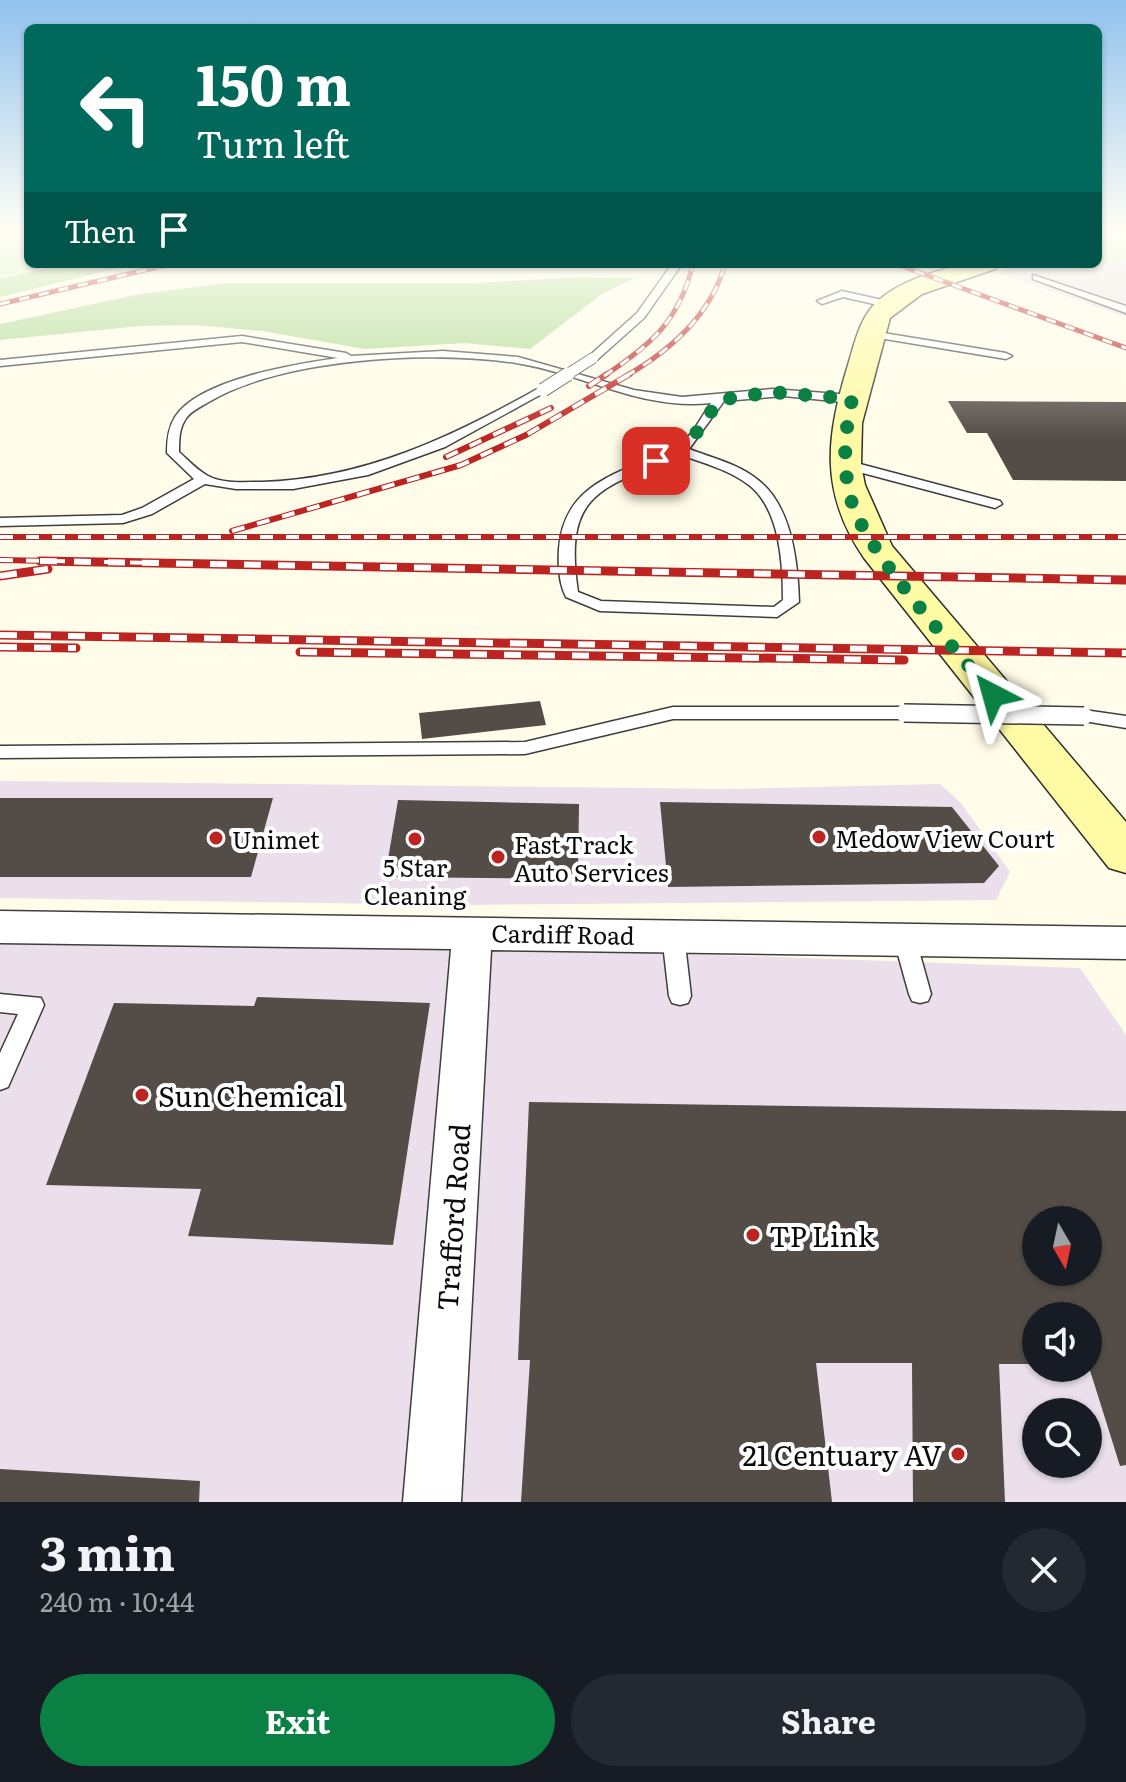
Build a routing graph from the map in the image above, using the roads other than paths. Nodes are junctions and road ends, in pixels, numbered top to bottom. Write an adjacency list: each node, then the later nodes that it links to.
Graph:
1 (655, 300): 15 (lane, bridge)
2 (869, 300): 5 (lane)
3 (893, 300): 5 (street)
4 (1099, 300): 6 (lane)
5 (887, 304): 7 (street)
6 (1126, 310)
7 (871, 334): 8 (lane); 11 (street)
8 (1006, 356)
9 (357, 358): 10 (lane); 12 (lane); 15 (lane)
10 (0, 363)
11 (852, 399): 12 (lane); 14 (street)
12 (719, 400): 13 (lane)
13 (681, 450): 13 (lane)
14 (845, 464): 16 (lane); 20 (street)
15 (204, 479): 17 (lane)
16 (995, 504)
17 (0, 522)
18 (1126, 722): 19 (lane, bridge)
19 (0, 752)
20 (1126, 855)
21 (0, 927): 22 (street, Cardiff Road)
22 (472, 932): 23 (street, Cardiff Road); 30 (street, Trafford Road)
23 (673, 935): 24 (street, Cardiff Road); 27 (lane)
24 (905, 940): 25 (street, Cardiff Road); 26 (lane)
25 (1126, 943)
26 (920, 994)
27 (680, 996)
28 (0, 1003): 29 (lane)
29 (0, 1079)
30 (432, 1502)

